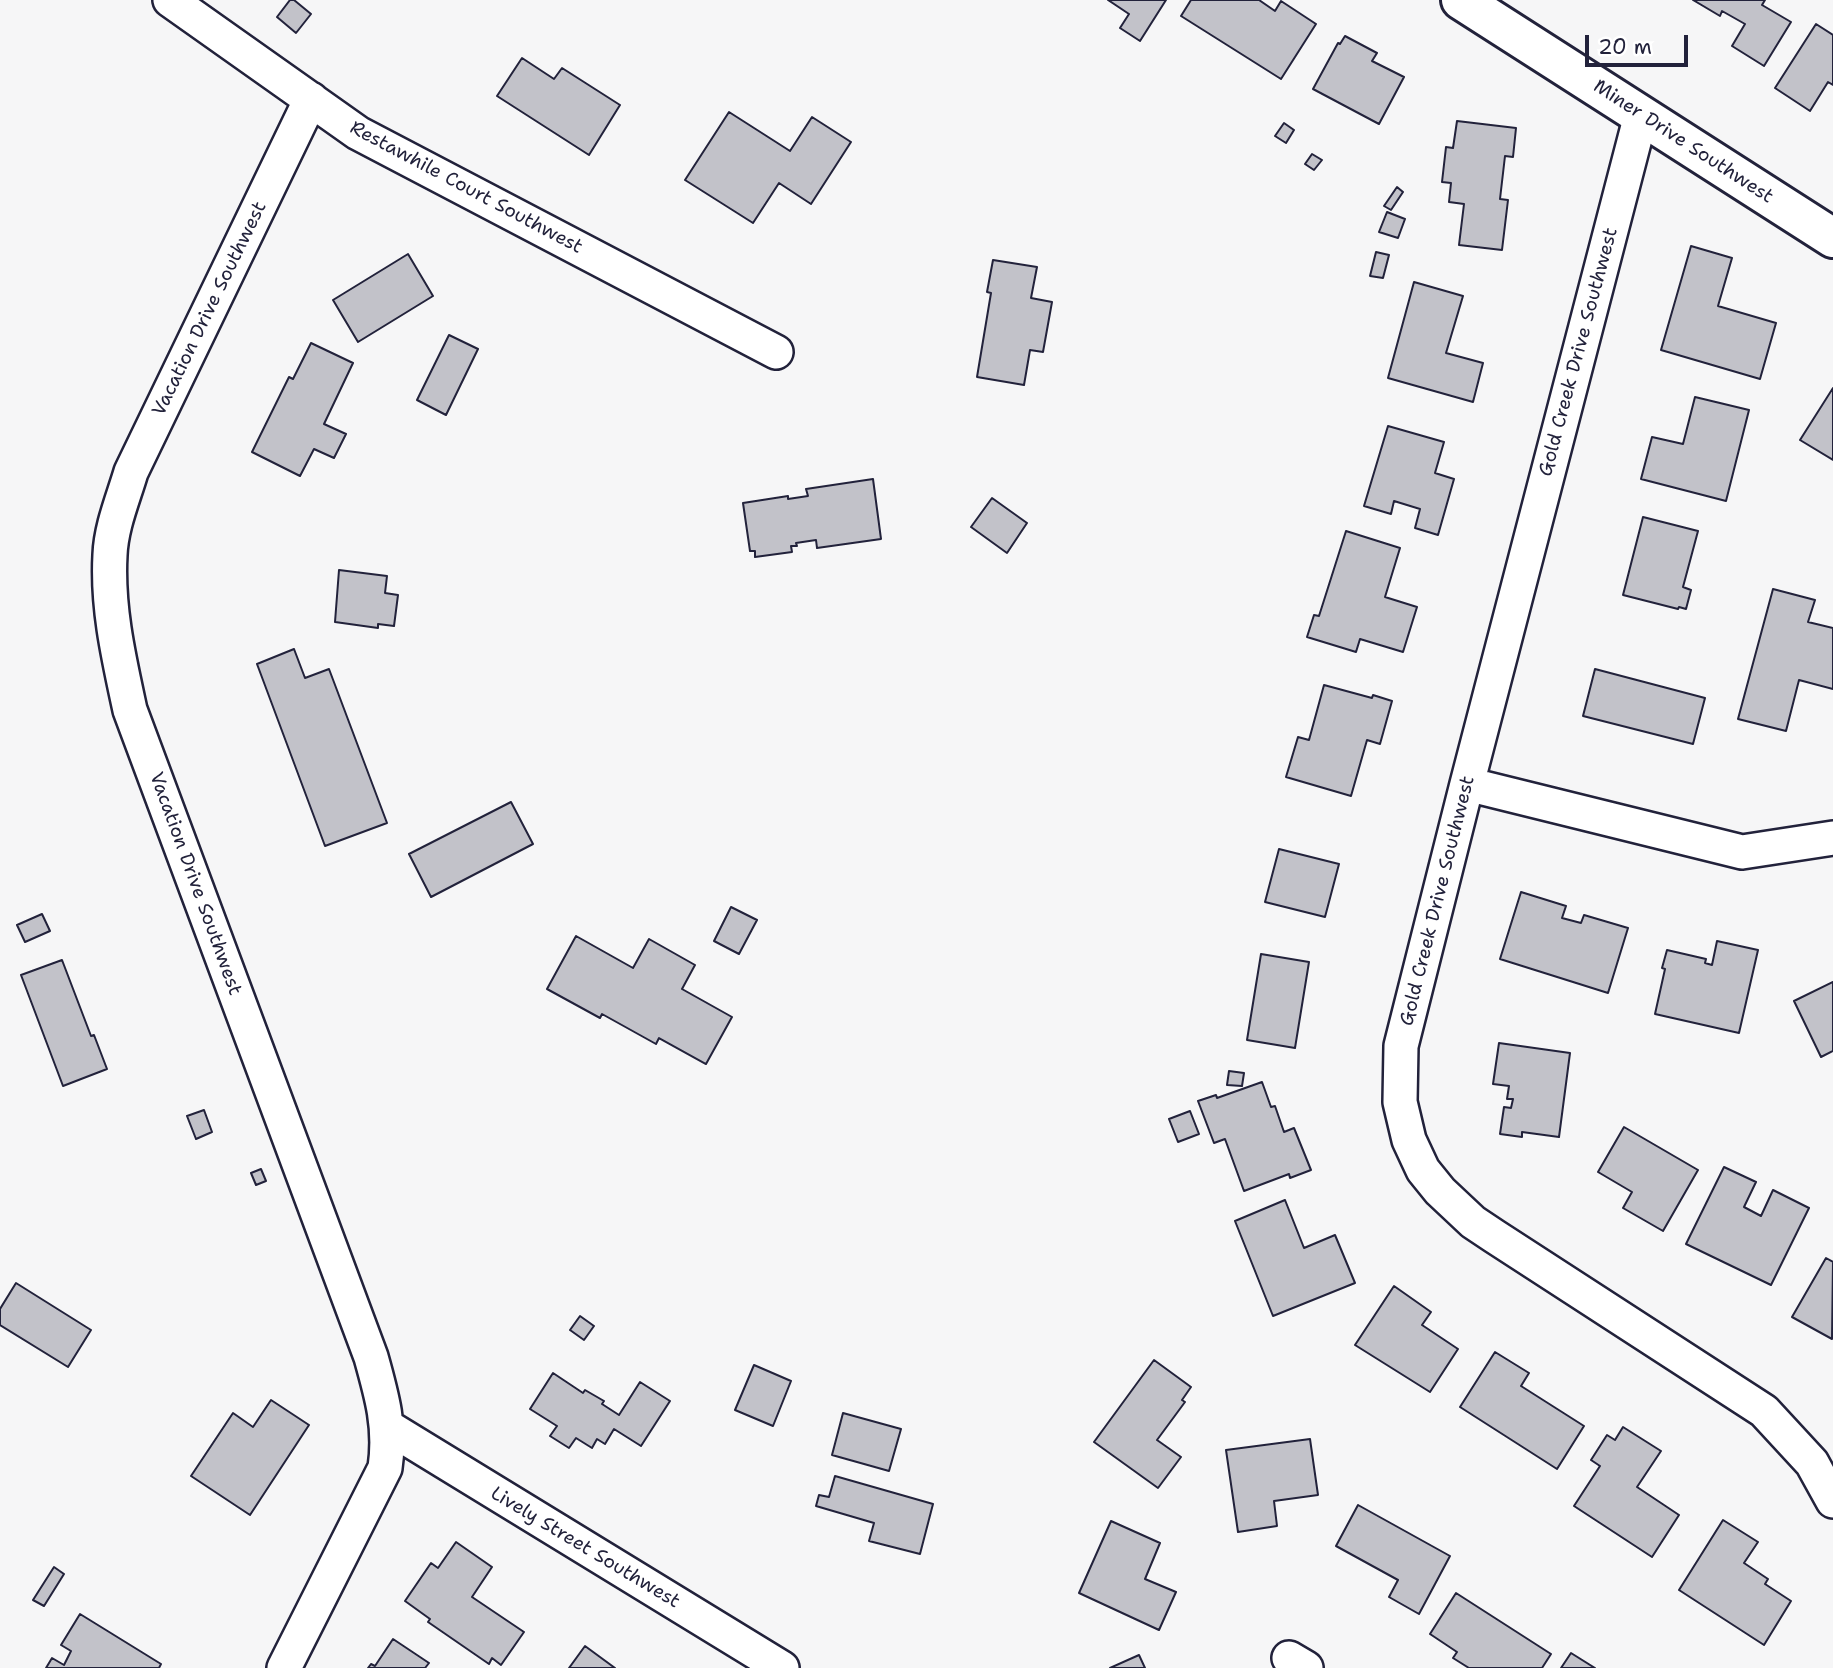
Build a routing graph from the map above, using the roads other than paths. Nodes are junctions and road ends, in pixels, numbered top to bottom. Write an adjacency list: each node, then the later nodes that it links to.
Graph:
1 (170, 0): 3 (street, Restawhile Court Southwest)
2 (1461, 0): 4 (street, Miner Drive Southwest)
3 (311, 99): 6 (street, Restawhile Court Southwest); 9 (street, Vacation Drive Southwest)
4 (1641, 115): 5 (street, Miner Drive Southwest); 7 (street, Gold Creek Drive Southwest)
5 (1833, 238)
6 (776, 352)
7 (1467, 784): 8 (street); 10 (street, Gold Creek Drive Southwest)
8 (1833, 838)
9 (388, 1427): 11 (street, Vacation Drive Southwest); 12 (street, Lively Street Southwest)
10 (1833, 1501)
11 (285, 1668)
12 (782, 1668)

